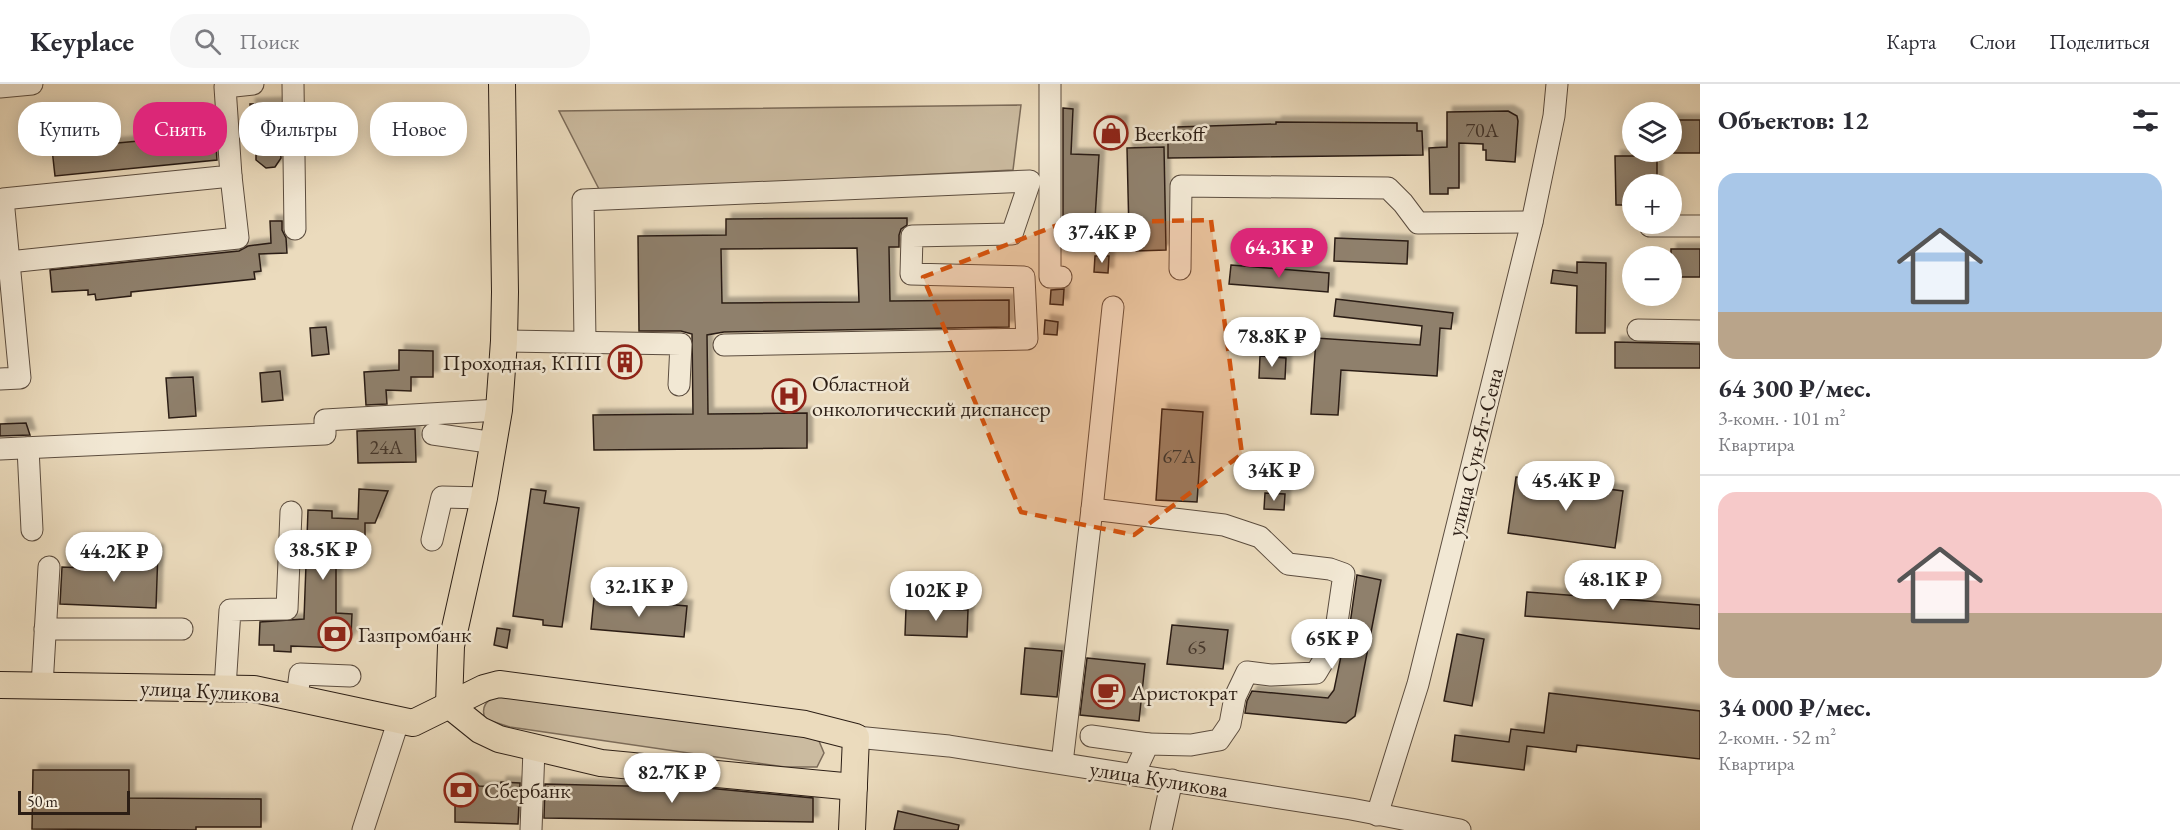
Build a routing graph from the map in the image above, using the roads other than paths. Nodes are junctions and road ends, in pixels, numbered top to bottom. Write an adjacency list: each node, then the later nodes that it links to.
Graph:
1 (32, 84): 8 (street)
2 (253, 84): 7 (street)
3 (293, 84): 13 (street)
4 (501, 84): 20 (main road)
5 (1050, 84): 16 (street)
6 (1557, 84): 10 (street, улица Сун-Ят-Сена)
7 (220, 85): 9 (street)
8 (0, 87)
9 (231, 176): 14 (street); 14 (street)
10 (1532, 222): 15 (street); 53 (street, улица Сун-Ят-Сена)
11 (1682, 226): 12 (street)
12 (1700, 226)
13 (295, 229)
14 (9, 262): 23 (street)
15 (1180, 270)
16 (1061, 277)
17 (1113, 307): 31 (street)
18 (1638, 330): 19 (street)
19 (1700, 331)
20 (504, 341): 21 (street); 25 (main road)
21 (585, 341): 22 (street); 24 (street)
22 (724, 345)
23 (0, 379)
24 (679, 385)
25 (499, 410): 27 (main road); 28 (street)
26 (433, 434): 27 (street)
27 (495, 443): 30 (main road)
28 (28, 448): 29 (street); 33 (street)
29 (0, 449)
30 (484, 498): 34 (street); 43 (main road)
31 (1092, 509): 47 (street); 49 (street)
32 (291, 512): 41 (street)
33 (32, 530)
34 (432, 540)
35 (49, 567): 37 (street)
36 (182, 628): 37 (street)
37 (45, 629): 40 (street)
38 (350, 676): 42 (street)
39 (0, 685): 40 (main road, улица Куликова)
40 (42, 686): 41 (main road, улица Куликова)
41 (225, 688): 42 (main road, улица Куликова)
42 (297, 698): 44 (main road, улица Куликова)
43 (449, 705): 44 (main road); 46 (main road); 48 (main road)
44 (406, 721): 55 (street); 56 (street)
45 (1090, 736): 47 (street)
46 (856, 737): 49 (street, улица Куликова); 52 (main road)
47 (1148, 744): 50 (street)
48 (534, 749): 52 (main road); 57 (street)
49 (1062, 763): 50 (street, улица Куликова)
50 (1134, 774): 51 (street, улица Куликова)
51 (1172, 780): 53 (street, улица Куликова); 54 (street)
52 (854, 787): 58 (main road)
53 (1377, 815): 59 (street, улица Куликова)
54 (1167, 829)
55 (363, 830)
56 (377, 830)
57 (531, 830)
58 (852, 830)
59 (1461, 830)

